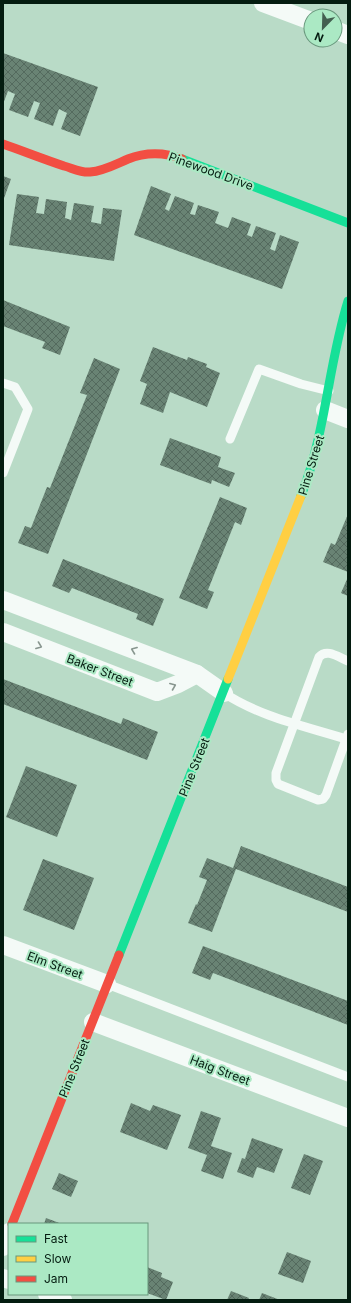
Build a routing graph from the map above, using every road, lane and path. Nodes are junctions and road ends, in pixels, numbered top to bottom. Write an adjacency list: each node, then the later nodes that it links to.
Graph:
1 (263, 3): 2 (street)
2 (303, 18)
3 (3, 144): 4 (street, Pinewood Drive)
4 (348, 223)
5 (348, 301): 7 (street, Pine Street)
6 (3, 383): 11 (lane)
7 (329, 391): 8 (street, Pine Street); 10 (lane)
8 (325, 410): 9 (street); 16 (street, Pine Street)
9 (348, 419)
10 (230, 439)
11 (3, 473)
12 (3, 600): 15 (street, one-way to 12)
13 (3, 632): 15 (street, Baker Street, one-way to 15)
14 (348, 661): 17 (lane)
15 (197, 674): 16 (street)
16 (224, 693): 17 (lane); 20 (street, Pine Street)
17 (295, 723): 18 (lane); 18 (lane)
18 (347, 736)
19 (3, 945): 20 (street, Elm Street)
20 (108, 984): 21 (street, Pine Street); 22 (lane)
21 (93, 1022): 23 (street, Haig Street); 24 (street, Pine Street)
22 (348, 1078)
23 (348, 1118)
24 (12, 1223)
25 (8, 1234): 26 (street)
26 (3, 1247)
27 (49, 1295): 28 (street)
28 (63, 1300)

